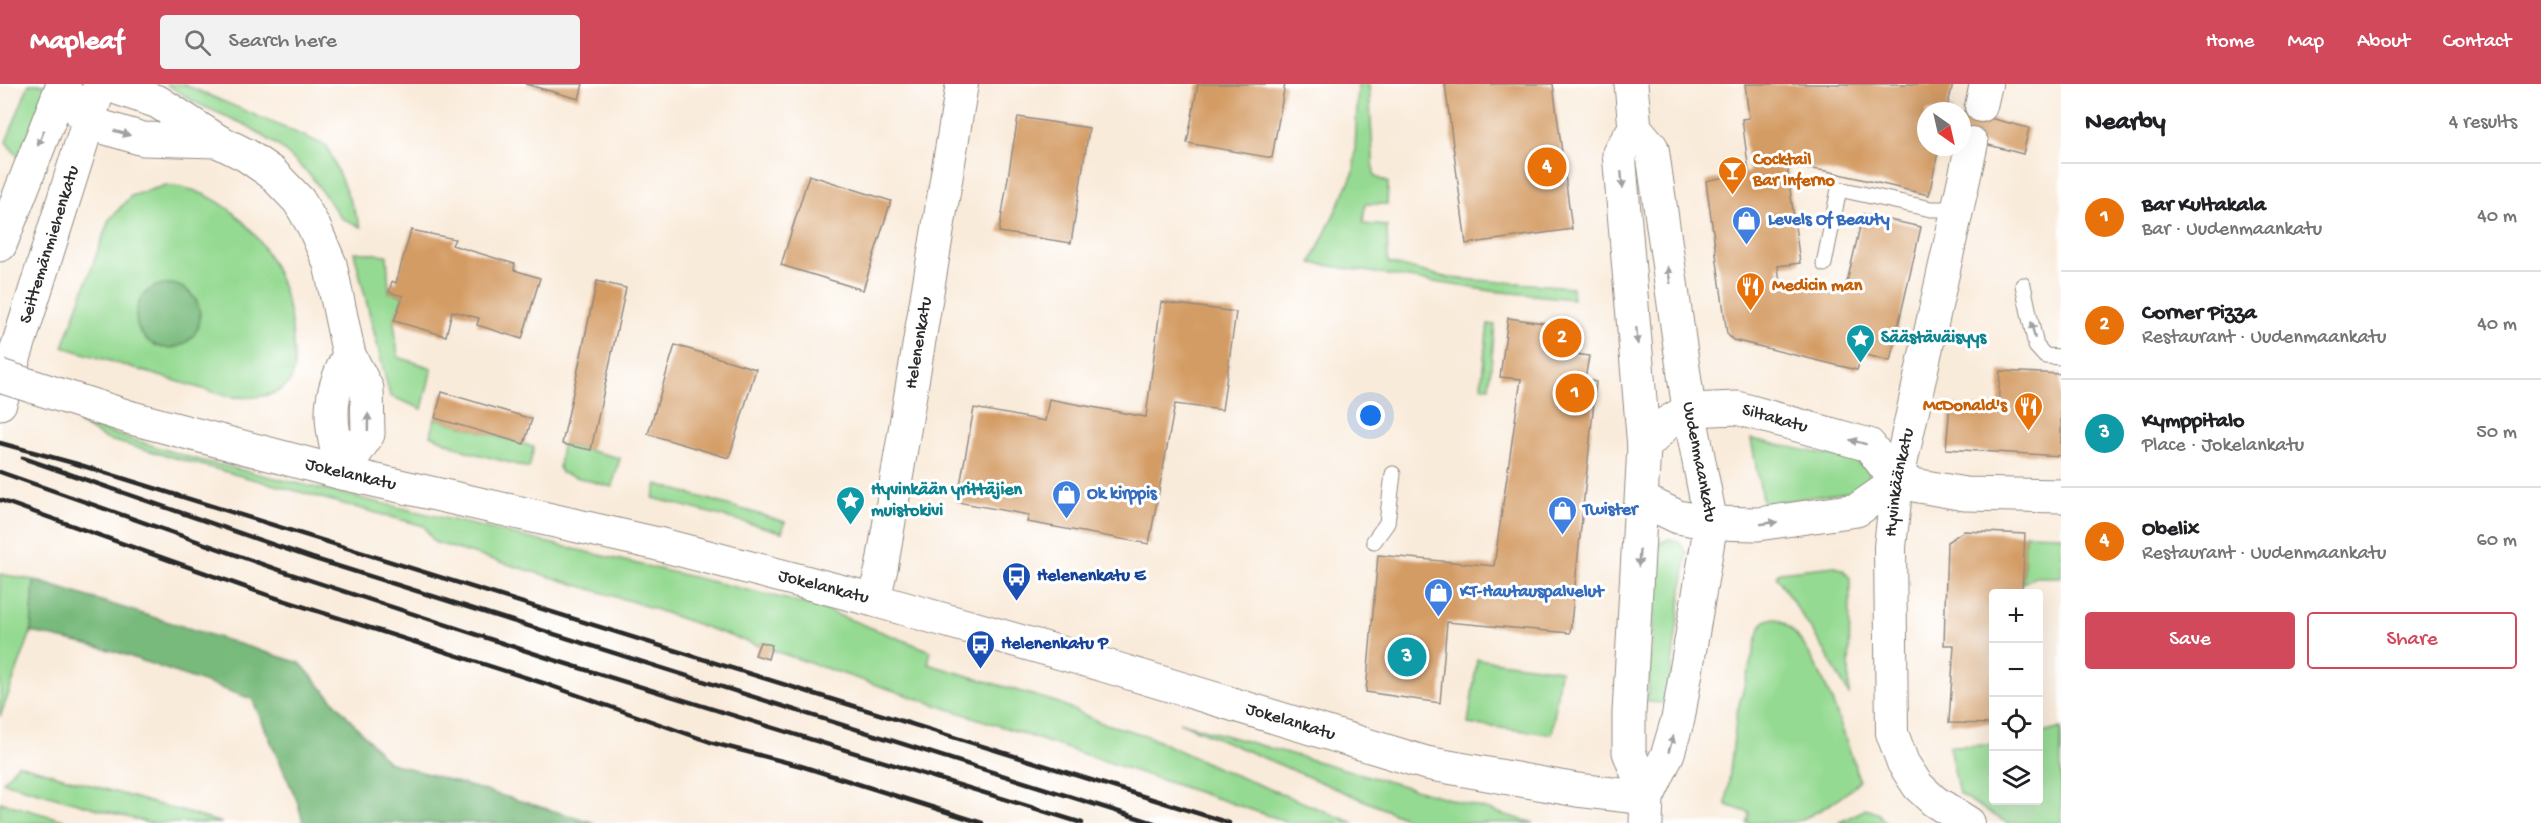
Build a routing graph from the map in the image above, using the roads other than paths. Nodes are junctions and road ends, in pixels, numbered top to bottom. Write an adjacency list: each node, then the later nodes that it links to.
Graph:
1 (100, 84): 6 (street, Seittemänmiehenkatu)
2 (105, 84): 8 (street)
3 (962, 84): 26 (street, Helenenkatu)
4 (1631, 84): 7 (street)
5 (71, 85): 6 (street); 11 (street, one-way to 11)
6 (89, 123): 8 (street, one-way to 8); 16 (street, Seittemänmiehenkatu)
7 (1635, 128): 17 (street, Uudenmaankatu, one-way to 7); 18 (street, one-way to 18)
8 (218, 141): 19 (street)
9 (1972, 143): 10 (street, Hyvinkäänkatu)
10 (1957, 209): 12 (lane); 21 (street, Hyvinkäänkatu)
11 (0, 245)
12 (1824, 264)
13 (2023, 285): 14 (lane, one-way to 13)
14 (2061, 357)
15 (0, 376): 19 (street, Jokelankatu, bridge)
16 (0, 403)
17 (1689, 410): 18 (street); 21 (street, Siltakatu, one-way to 17); 24 (street, Uudenmaankatu)
18 (1644, 447): 23 (street)
19 (342, 473): 26 (street, Jokelankatu)
20 (1393, 474): 25 (lane)
21 (1898, 482): 22 (street); 24 (street, one-way to 21); 28 (street, Hyvinkäänkatu)
22 (2061, 496)
23 (1643, 500): 24 (street); 27 (street, one-way to 27)
24 (1711, 523): 27 (street, Uudenmaankatu, one-way to 24)
25 (1374, 541)
26 (874, 600): 27 (street, Jokelankatu)
27 (1646, 810)
28 (1969, 823)

